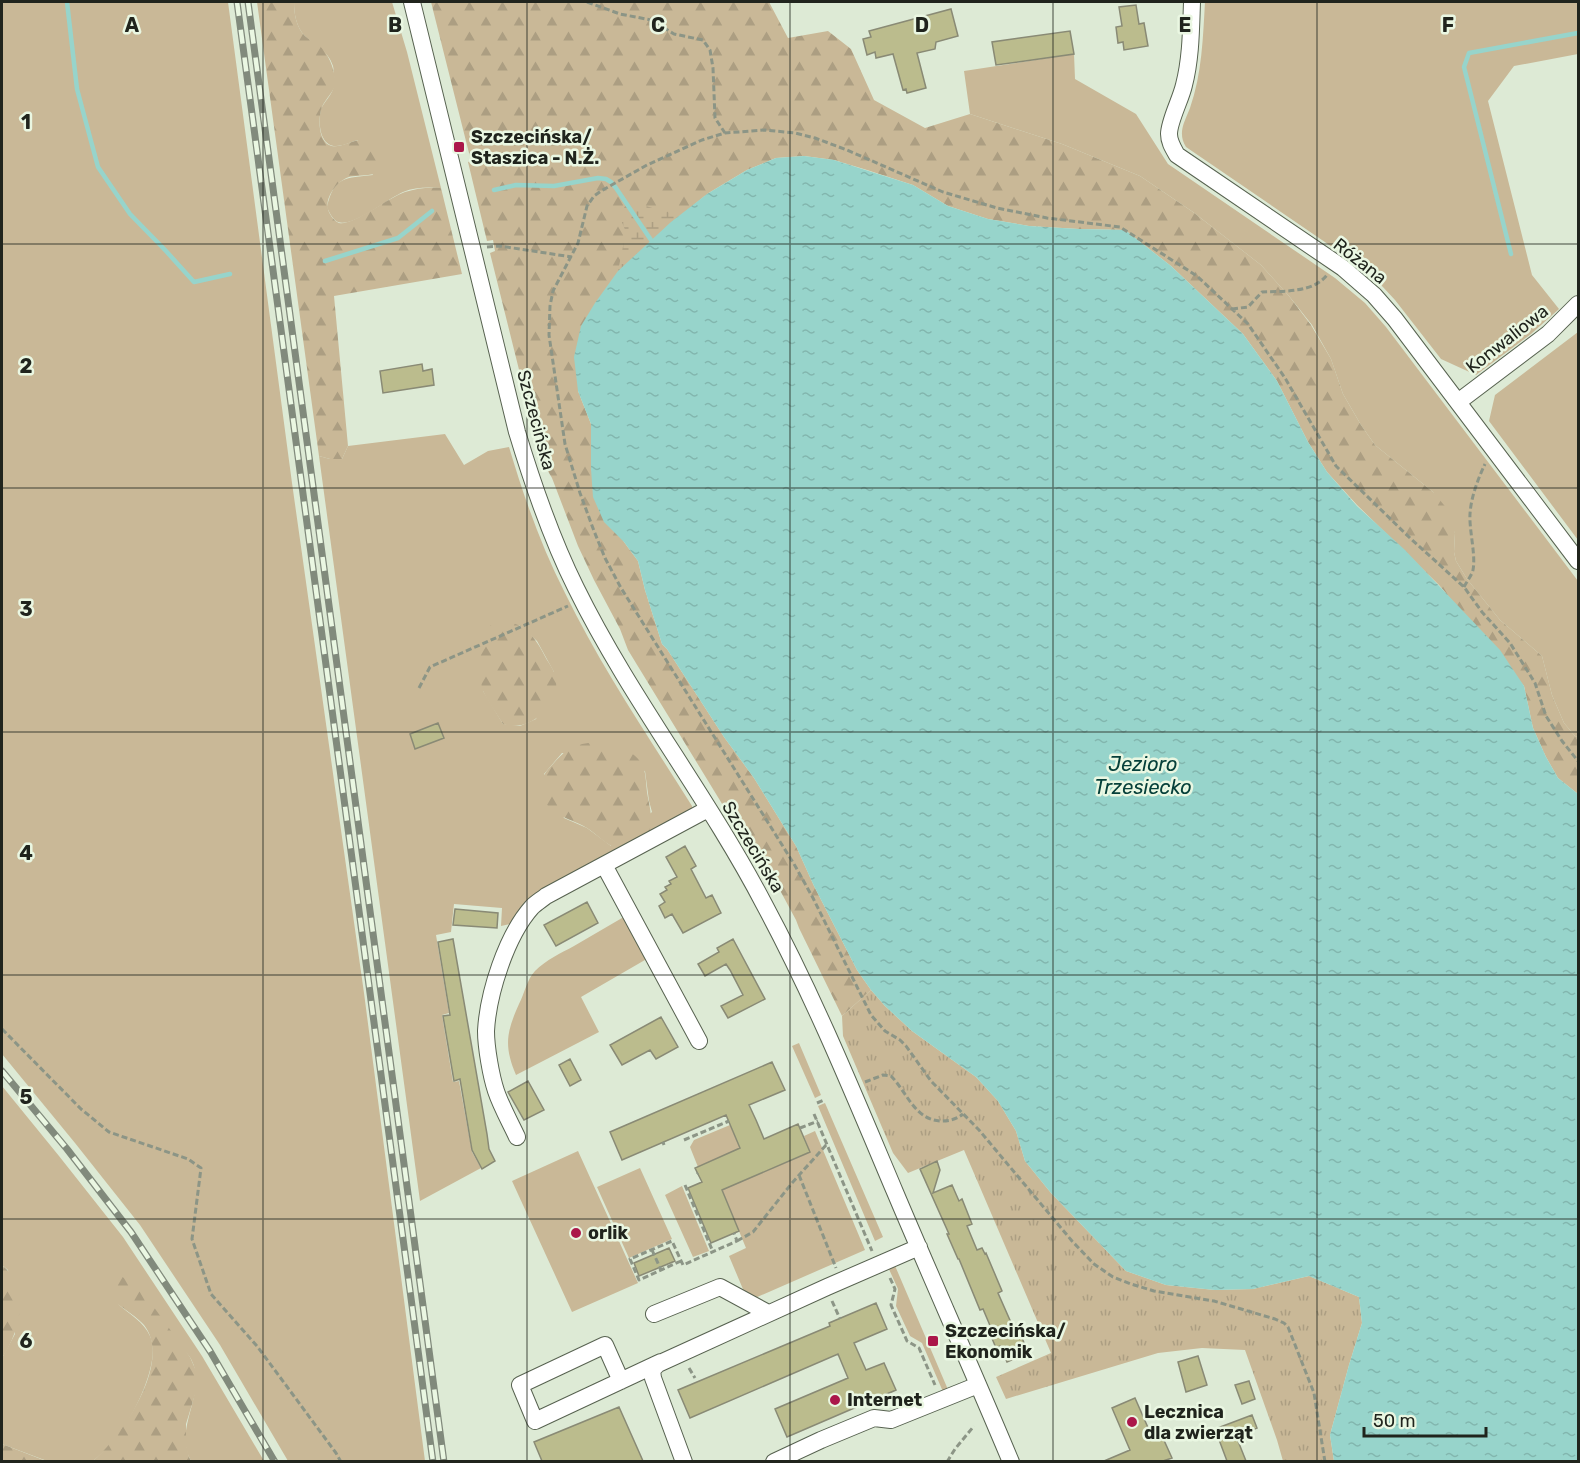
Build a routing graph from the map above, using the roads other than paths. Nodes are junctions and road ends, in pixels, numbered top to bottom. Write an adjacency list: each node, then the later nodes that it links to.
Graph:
1 (412, 2): 6 (street, Szczecińska)
2 (1192, 2): 4 (street, Różana)
3 (1578, 304): 4 (street, Konwaliowa)
4 (1458, 402): 5 (street, Różana)
5 (1578, 561)
6 (708, 809): 7 (street); 10 (street, Szczecińska)
7 (604, 865): 8 (street); 9 (street)
8 (699, 1041)
9 (517, 1137)
10 (919, 1248): 11 (street); 16 (street, Szczecińska)
11 (768, 1313): 12 (street); 13 (street)
12 (654, 1314)
13 (662, 1362): 14 (street); 15 (street)
14 (628, 1378): 14 (street); 15 (street)
15 (653, 1378): 17 (street)
16 (978, 1385): 18 (street); 19 (street, Szczecińska)
17 (684, 1461)
18 (774, 1461)
19 (1011, 1461)

